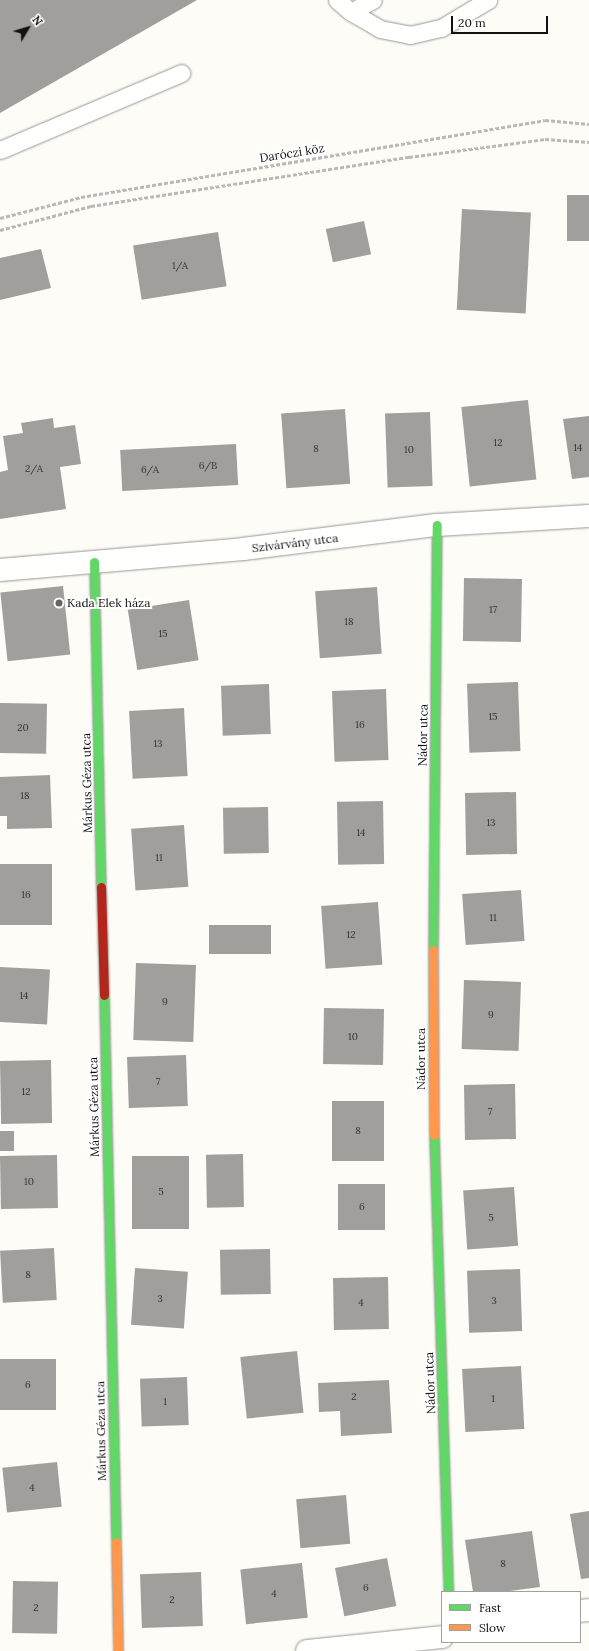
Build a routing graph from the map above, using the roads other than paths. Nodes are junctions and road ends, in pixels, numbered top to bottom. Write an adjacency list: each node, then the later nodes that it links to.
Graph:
1 (337, 0): 4 (lane)
2 (373, 0): 4 (lane)
3 (488, 0): 4 (lane)
4 (351, 12)
5 (181, 73): 6 (lane)
6 (0, 150)
7 (589, 516): 8 (street, Szivárvány utca)
8 (437, 525): 9 (street, Szivárvány utca); 11 (street, Nádor utca)
9 (94, 562): 10 (street, Szivárvány utca); 13 (street, Márkus Géza utca)
10 (0, 570)
11 (448, 1591)
12 (441, 1637): 14 (street)
13 (118, 1651)
14 (307, 1651)

